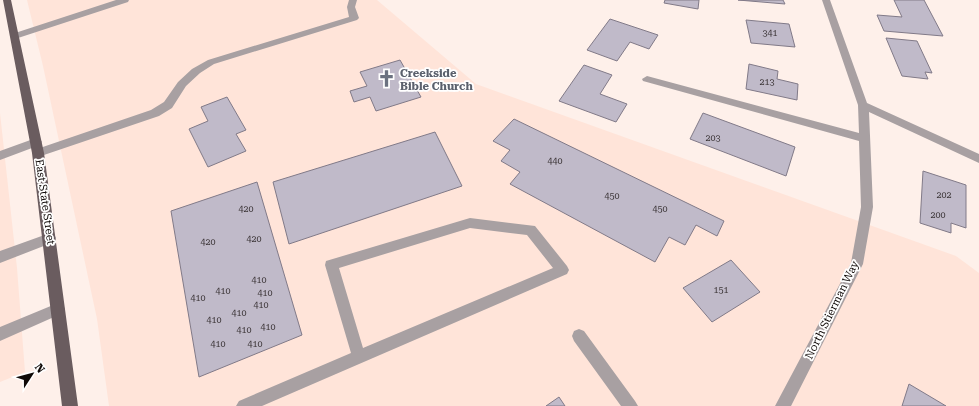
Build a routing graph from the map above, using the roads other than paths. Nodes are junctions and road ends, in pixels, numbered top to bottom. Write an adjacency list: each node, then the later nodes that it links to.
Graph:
1 (7, 0): 5 (main road, East State Street)
2 (125, 0): 5 (street)
3 (353, 0): 9 (street)
4 (826, 0): 7 (street, North Stierman Way)
5 (15, 36): 9 (main road, East State Street)
6 (647, 79): 8 (street)
7 (863, 105): 8 (street, North Stierman Way); 11 (street)
8 (864, 139): 21 (street, North Stierman Way)
9 (37, 148): 10 (street); 12 (main road, East State Street)
10 (0, 156)
11 (979, 159)
12 (50, 238): 13 (street); 14 (main road, East State Street)
13 (0, 257)
14 (58, 310): 15 (street); 18 (main road, East State Street)
15 (0, 334)
16 (579, 336): 20 (street)
17 (359, 357): 17 (street); 19 (street)
18 (70, 406)
19 (244, 406)
20 (630, 406)
21 (783, 406)

